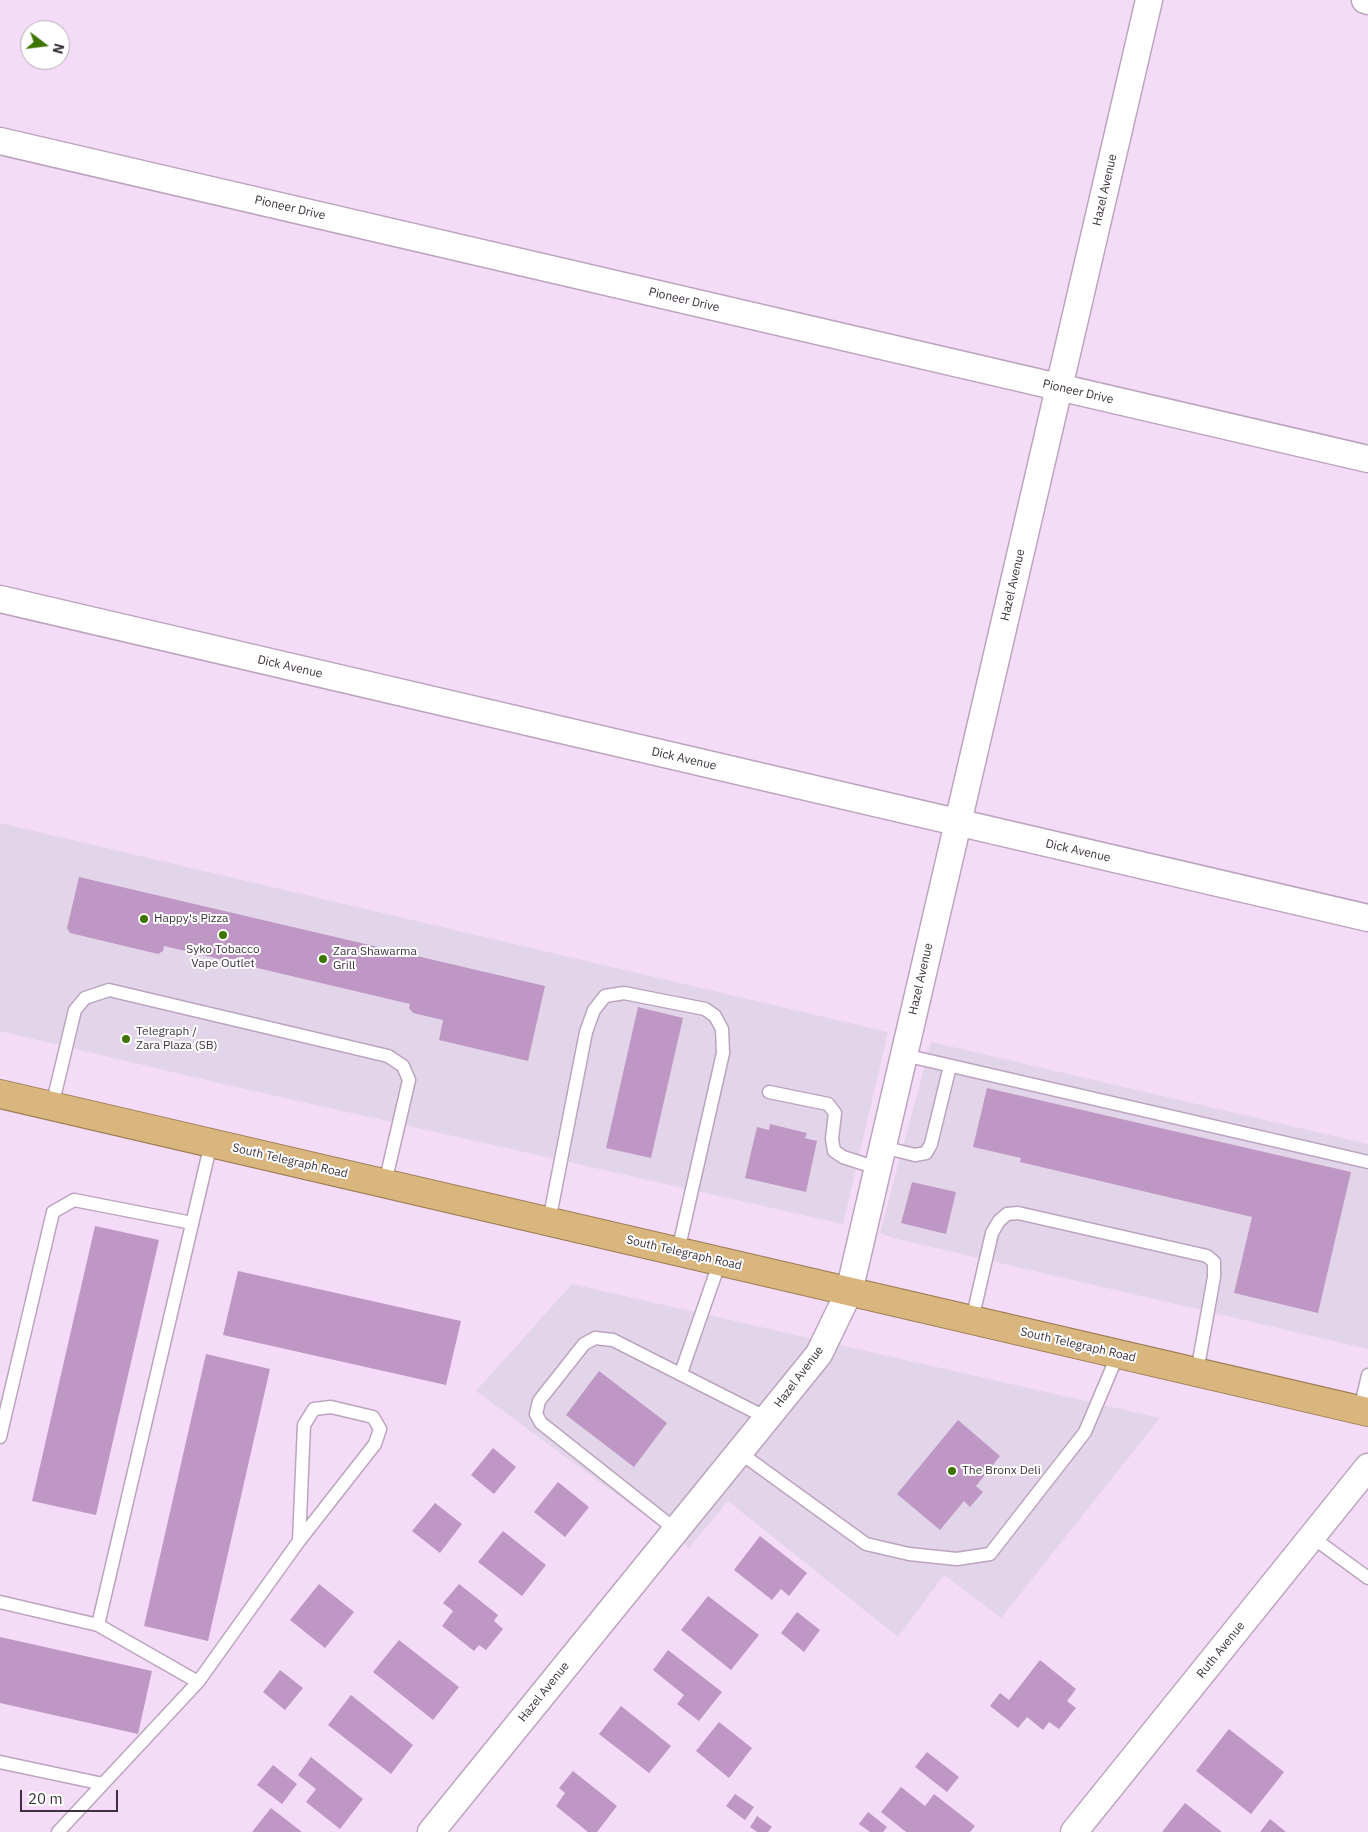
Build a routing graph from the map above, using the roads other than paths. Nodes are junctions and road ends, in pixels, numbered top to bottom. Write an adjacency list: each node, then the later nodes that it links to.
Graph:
1 (1149, 0): 3 (street, Hazel Avenue)
2 (0, 141): 3 (street, Pioneer Drive)
3 (1059, 388): 4 (street, Pioneer Drive); 6 (street, Hazel Avenue)
4 (1368, 459)
5 (0, 599): 6 (street, Dick Avenue)
6 (957, 822): 7 (street, Dick Avenue); 8 (street, Hazel Avenue)
7 (1368, 918)
8 (904, 1055): 9 (lane); 14 (street, Hazel Avenue)
9 (950, 1066): 14 (lane); 15 (lane)
10 (769, 1092): 14 (lane)
11 (0, 1094): 12 (highway, South Telegraph Road)
12 (52, 1106): 13 (highway, South Telegraph Road); 16 (lane)
13 (211, 1143): 16 (highway, South Telegraph Road); 18 (lane)
14 (880, 1158): 21 (street, Hazel Avenue)
15 (1368, 1162)
16 (385, 1183): 17 (highway, South Telegraph Road)
17 (549, 1221): 19 (highway, South Telegraph Road); 19 (lane)
18 (192, 1223): 29 (lane); 37 (lane)
19 (678, 1251): 20 (highway, South Telegraph Road)
20 (720, 1261): 21 (highway, South Telegraph Road); 25 (lane)
21 (849, 1292): 22 (highway, South Telegraph Road); 28 (street, Hazel Avenue)
22 (972, 1320): 23 (highway, South Telegraph Road); 24 (lane)
23 (1118, 1354): 24 (highway, South Telegraph Road); 30 (lane)
24 (1197, 1372): 27 (highway, South Telegraph Road)
25 (681, 1373): 28 (lane); 32 (lane)
26 (1368, 1375): 27 (lane)
27 (1364, 1411)
28 (767, 1418): 30 (street, Hazel Avenue)
29 (0, 1437)
30 (739, 1452): 32 (street, Hazel Avenue)
31 (1368, 1467): 33 (street, Ruth Avenue)
32 (676, 1530): 42 (street, Hazel Avenue)
33 (1312, 1537): 35 (lane); 43 (street, Ruth Avenue)
34 (299, 1541): 34 (lane); 38 (lane)
35 (1368, 1578)
36 (0, 1602): 37 (lane)
37 (98, 1625): 38 (lane)
38 (198, 1682): 40 (lane)
39 (0, 1762): 40 (lane)
40 (103, 1784): 41 (lane)
41 (58, 1832)
42 (431, 1832)
43 (1074, 1832)

